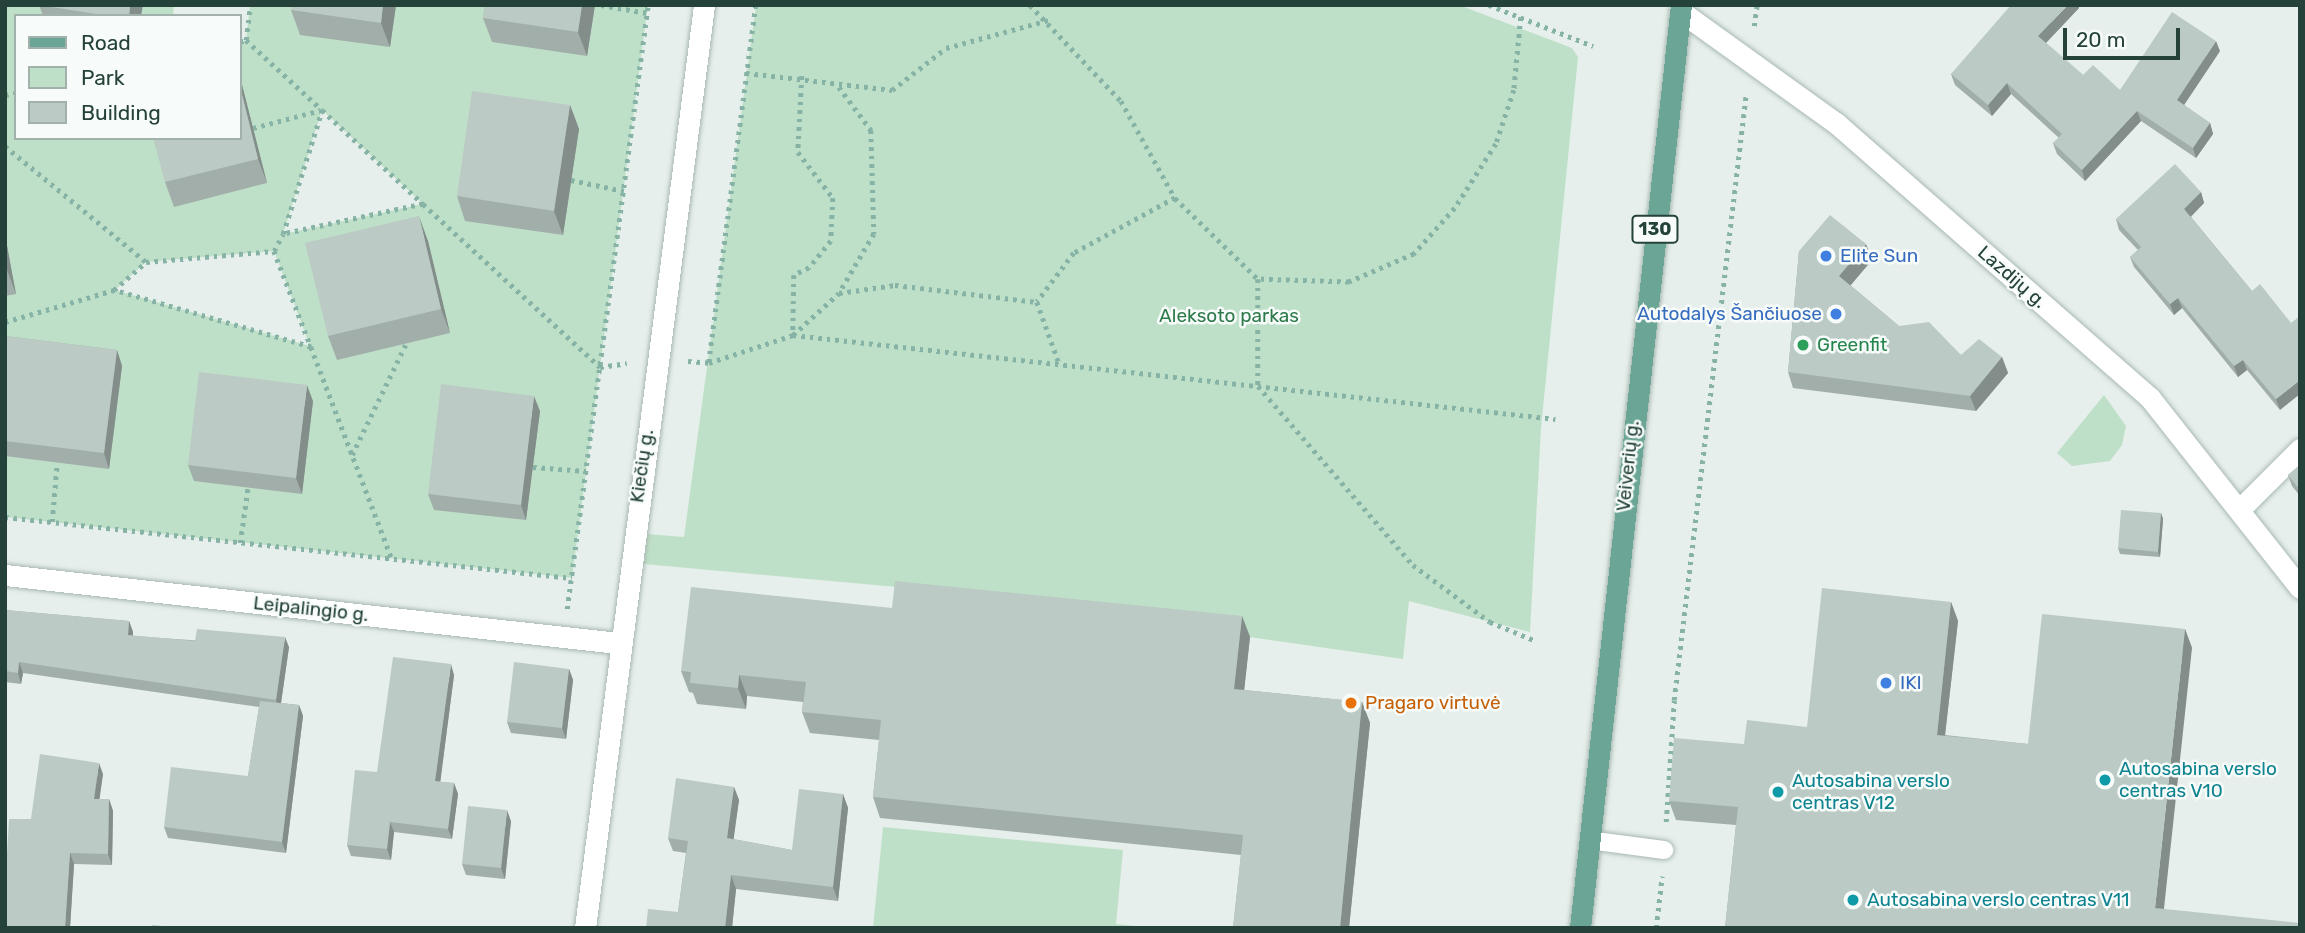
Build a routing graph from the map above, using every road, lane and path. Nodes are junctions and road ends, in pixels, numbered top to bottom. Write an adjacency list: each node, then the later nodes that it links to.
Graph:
1 (250, 5): 13 (path)
2 (601, 5): 10 (path)
3 (648, 5): 10 (path)
4 (704, 5): 58 (street, Kiečių g.)
5 (756, 5): 17 (path)
6 (1030, 5): 12 (path)
7 (1489, 5): 11 (path)
8 (1757, 5): 16 (path)
9 (1675, 7): 16 (street, Lazdijų g.); 59 (main road, Veiverių g. / 130)
10 (647, 13): 24 (path)
11 (1521, 17): 15 (path); 30 (path)
12 (1049, 20): 19 (path); 25 (path)
13 (246, 40): 14 (path); 20 (path)
14 (242, 41)
15 (1593, 46)
16 (1751, 60): 48 (street, Lazdijų g.); 60 (path)
17 (746, 73): 18 (path); 35 (path)
18 (802, 76): 19 (path); 35 (path)
19 (838, 86): 32 (path)
20 (322, 110): 21 (path); 26 (path); 27 (path)
21 (253, 128)
22 (5, 146): 29 (path)
23 (571, 180): 24 (path)
24 (624, 191): 39 (path)
25 (1175, 198): 30 (path); 33 (path)
26 (423, 204): 27 (path); 39 (path)
27 (283, 234): 28 (path)
28 (274, 251): 29 (path); 37 (path)
29 (146, 262): 31 (path)
30 (1258, 279): 40 (path)
31 (114, 290): 34 (path); 37 (path)
32 (839, 293): 33 (path); 35 (path)
33 (1038, 302): 38 (path)
34 (5, 322)
35 (793, 335): 38 (path)
36 (406, 344): 43 (path)
37 (311, 347): 43 (path)
38 (1059, 363): 40 (path)
39 (600, 368): 46 (path)
40 (1258, 386): 41 (path); 57 (path)
41 (1555, 419)
42 (2300, 449): 48 (street)
43 (352, 455): 52 (path)
44 (57, 463): 50 (path)
45 (533, 467): 46 (path)
46 (586, 471): 54 (path)
47 (248, 487): 51 (path)
48 (2241, 509): 55 (street, Lazdijų g.)
49 (5, 517): 50 (path)
50 (52, 522): 51 (path)
51 (240, 543): 52 (path)
52 (392, 559): 54 (path)
53 (5, 575): 56 (street, Leipalingio g.)
54 (572, 578): 56 (path)
55 (2300, 588)
56 (563, 637): 58 (street, Leipalingio g.)
57 (1536, 641)
58 (618, 643): 61 (street, Kiečių g.)
59 (1589, 840): 60 (lane); 62 (main road, Veiverių g. / 130)
60 (1664, 850): 63 (path)
61 (585, 928)
62 (1580, 928)
63 (1656, 928)

